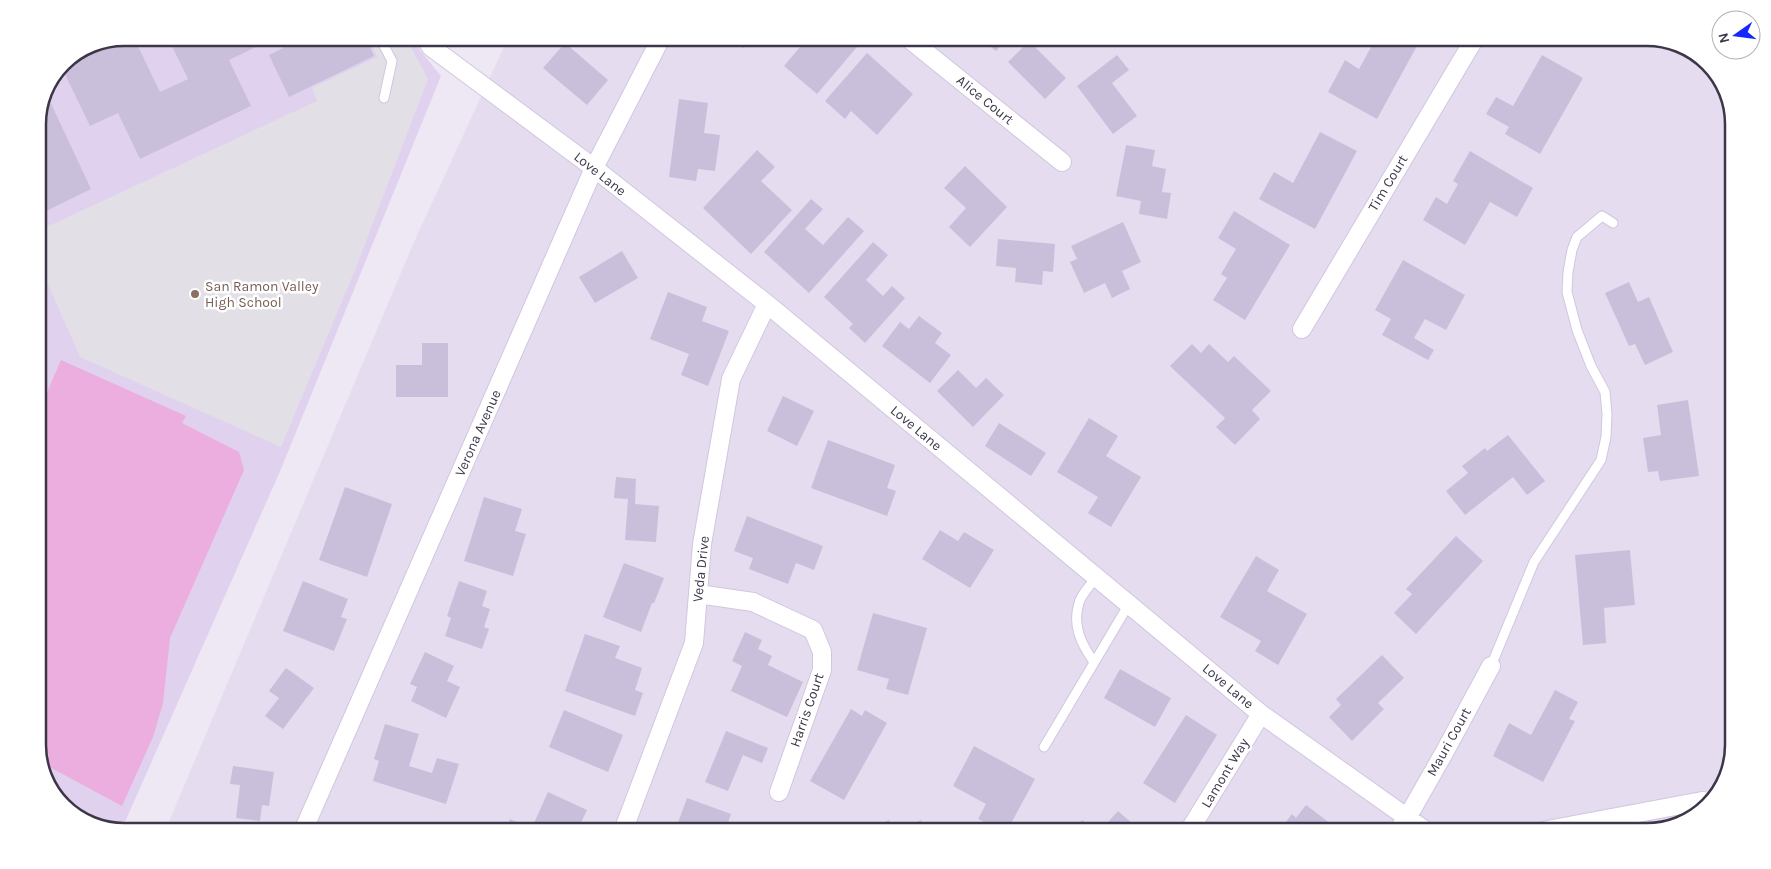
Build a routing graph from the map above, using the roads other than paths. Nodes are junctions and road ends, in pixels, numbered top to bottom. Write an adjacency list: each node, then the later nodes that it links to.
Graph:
1 (384, 46): 6 (lane)
2 (430, 46): 8 (street, Love Lane)
3 (656, 46): 8 (street, Verona Avenue)
4 (918, 46): 7 (street, Alice Court)
5 (1470, 46): 11 (street, Tim Court)
6 (384, 98)
7 (1062, 162)
8 (594, 168): 10 (street, Love Lane); 21 (street, Verona Avenue)
9 (1613, 223): 16 (lane)
10 (766, 304): 12 (street, Love Lane); 13 (street, Veda Drive)
11 (1302, 328)
12 (1096, 577): 14 (street, Love Lane); 15 (lane)
13 (698, 594): 19 (street, Harris Court); 22 (street, Veda Drive)
14 (1129, 604): 15 (lane); 17 (street, Love Lane)
15 (1094, 662): 18 (lane)
16 (1491, 666): 25 (street, Mauri Court)
17 (1261, 714): 23 (street, Lamont Way); 24 (street, Love Lane)
18 (1044, 747)
19 (779, 792)
20 (1700, 801): 26 (street)
21 (306, 823)
22 (626, 823)
23 (1194, 823)
24 (1399, 823)
25 (1403, 823)
26 (1588, 823)

